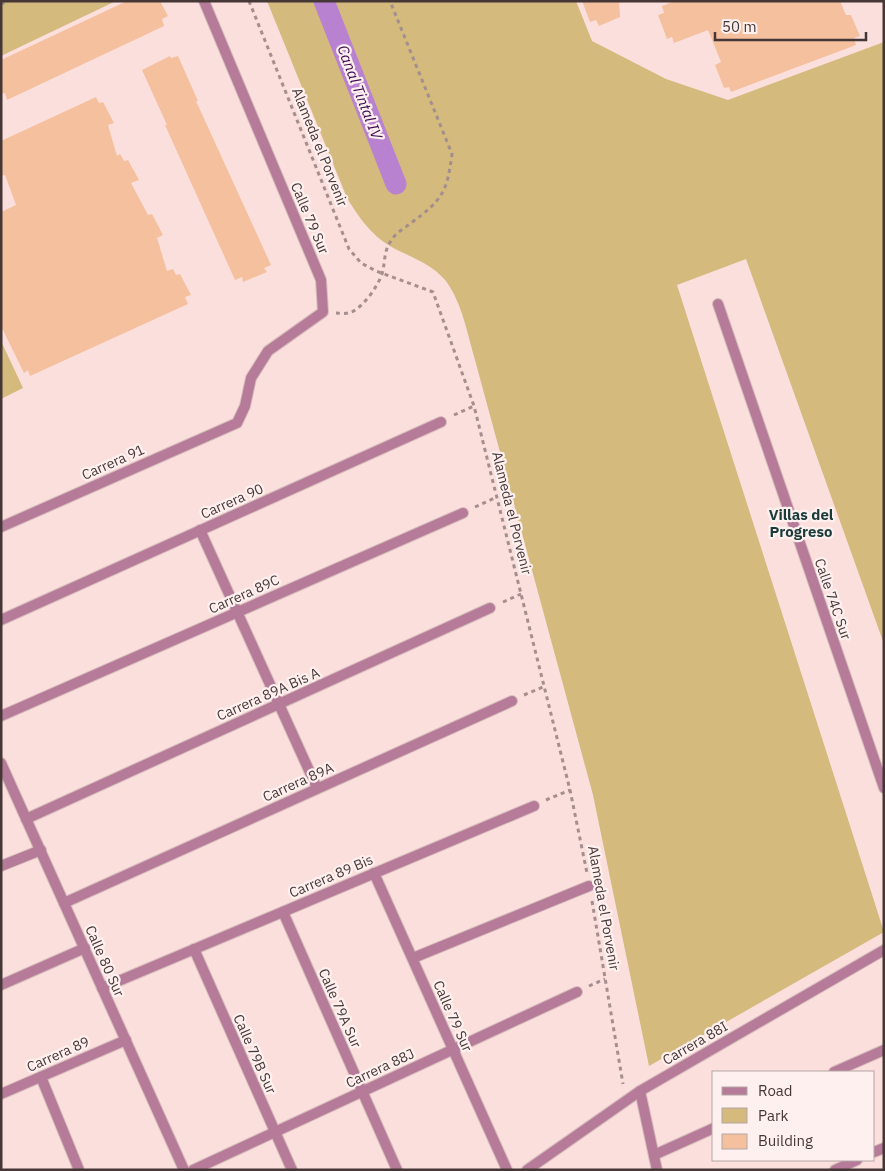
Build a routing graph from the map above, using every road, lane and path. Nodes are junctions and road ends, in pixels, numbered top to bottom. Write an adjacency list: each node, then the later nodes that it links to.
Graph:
1 (8, 1): 5 (path)
2 (204, 1): 8 (street, Calle 79 Sur)
3 (249, 1): 6 (path, Alameda el Porvenir)
4 (390, 1): 6 (path)
5 (1, 4)
6 (382, 273): 8 (path); 9 (path, Alameda el Porvenir)
7 (718, 304): 25 (street, Calle 74C Sur)
8 (323, 312): 13 (street, Carrera 91)
9 (474, 406): 10 (path); 11 (path, Alameda el Porvenir)
10 (441, 422): 14 (street, Carrera 90)
11 (497, 497): 12 (path); 15 (path, Alameda el Porvenir)
12 (462, 513): 17 (street, Carrera 89C)
13 (1, 527)
14 (200, 530): 17 (street); 18 (street, Carrera 90)
15 (521, 594): 16 (path); 19 (path, Alameda el Porvenir)
16 (490, 608): 21 (street, Carrera 89A Bis A)
17 (237, 612): 21 (street); 22 (street, Carrera 89C)
18 (1, 620)
19 (544, 686): 20 (path); 26 (path, Alameda el Porvenir)
20 (512, 700): 24 (street, Carrera 89A)
21 (279, 704): 24 (street); 28 (street, Carrera 89A Bis A)
22 (1, 716)
23 (1, 763): 28 (street, Calle 80 Sur)
24 (317, 788): 33 (street, Carrera 89A)
25 (884, 788)
26 (570, 790): 27 (path); 32 (path, Alameda el Porvenir)
27 (534, 806): 31 (street, Carrera 89 Bis)
28 (26, 819): 29 (street, Calle 80 Sur)
29 (41, 850): 30 (street); 33 (street, Calle 80 Sur)
30 (1, 866)
31 (374, 873): 34 (street, Carrera 89 Bis); 38 (street, Calle 79 Sur)
32 (589, 886): 38 (street); 50 (path, Alameda el Porvenir)
33 (64, 903): 35 (street, Calle 80 Sur)
34 (283, 912): 36 (street, Carrera 89 Bis); 48 (street, Calle 79A Sur)
35 (85, 948): 39 (street); 40 (street, Calle 80 Sur)
36 (194, 949): 40 (street, Carrera 89 Bis); 52 (street, Calle 79B Sur)
37 (884, 950): 47 (street, Carrera 88I)
38 (412, 958): 43 (street, Calle 79 Sur)
39 (1, 985)
40 (102, 988): 42 (street, Calle 80 Sur)
41 (577, 992): 43 (street, Carrera 88J)
42 (126, 1040): 46 (street, Carrera 89); 57 (street, Calle 80 Sur)
43 (454, 1049): 48 (street, Carrera 88J); 61 (street, Calle 79 Sur)
44 (884, 1050): 45 (street)
45 (836, 1071)
46 (41, 1077): 49 (street, Carrera 89); 56 (street)
47 (640, 1091): 50 (street, Carrera 88I); 53 (street)
48 (362, 1092): 52 (street, Carrera 88J); 60 (street, Calle 79A Sur)
49 (1, 1094)
50 (626, 1100): 62 (street, Carrera 88I)
51 (712, 1129): 53 (street)
52 (275, 1132): 58 (street, Carrera 88J); 59 (street, Calle 79B Sur)
53 (654, 1156): 63 (street)
54 (854, 1161): 55 (street)
55 (842, 1166)
56 (79, 1170)
57 (184, 1170)
58 (193, 1170)
59 (292, 1170)
60 (397, 1170)
61 (507, 1170)
62 (527, 1170)
63 (657, 1170)

